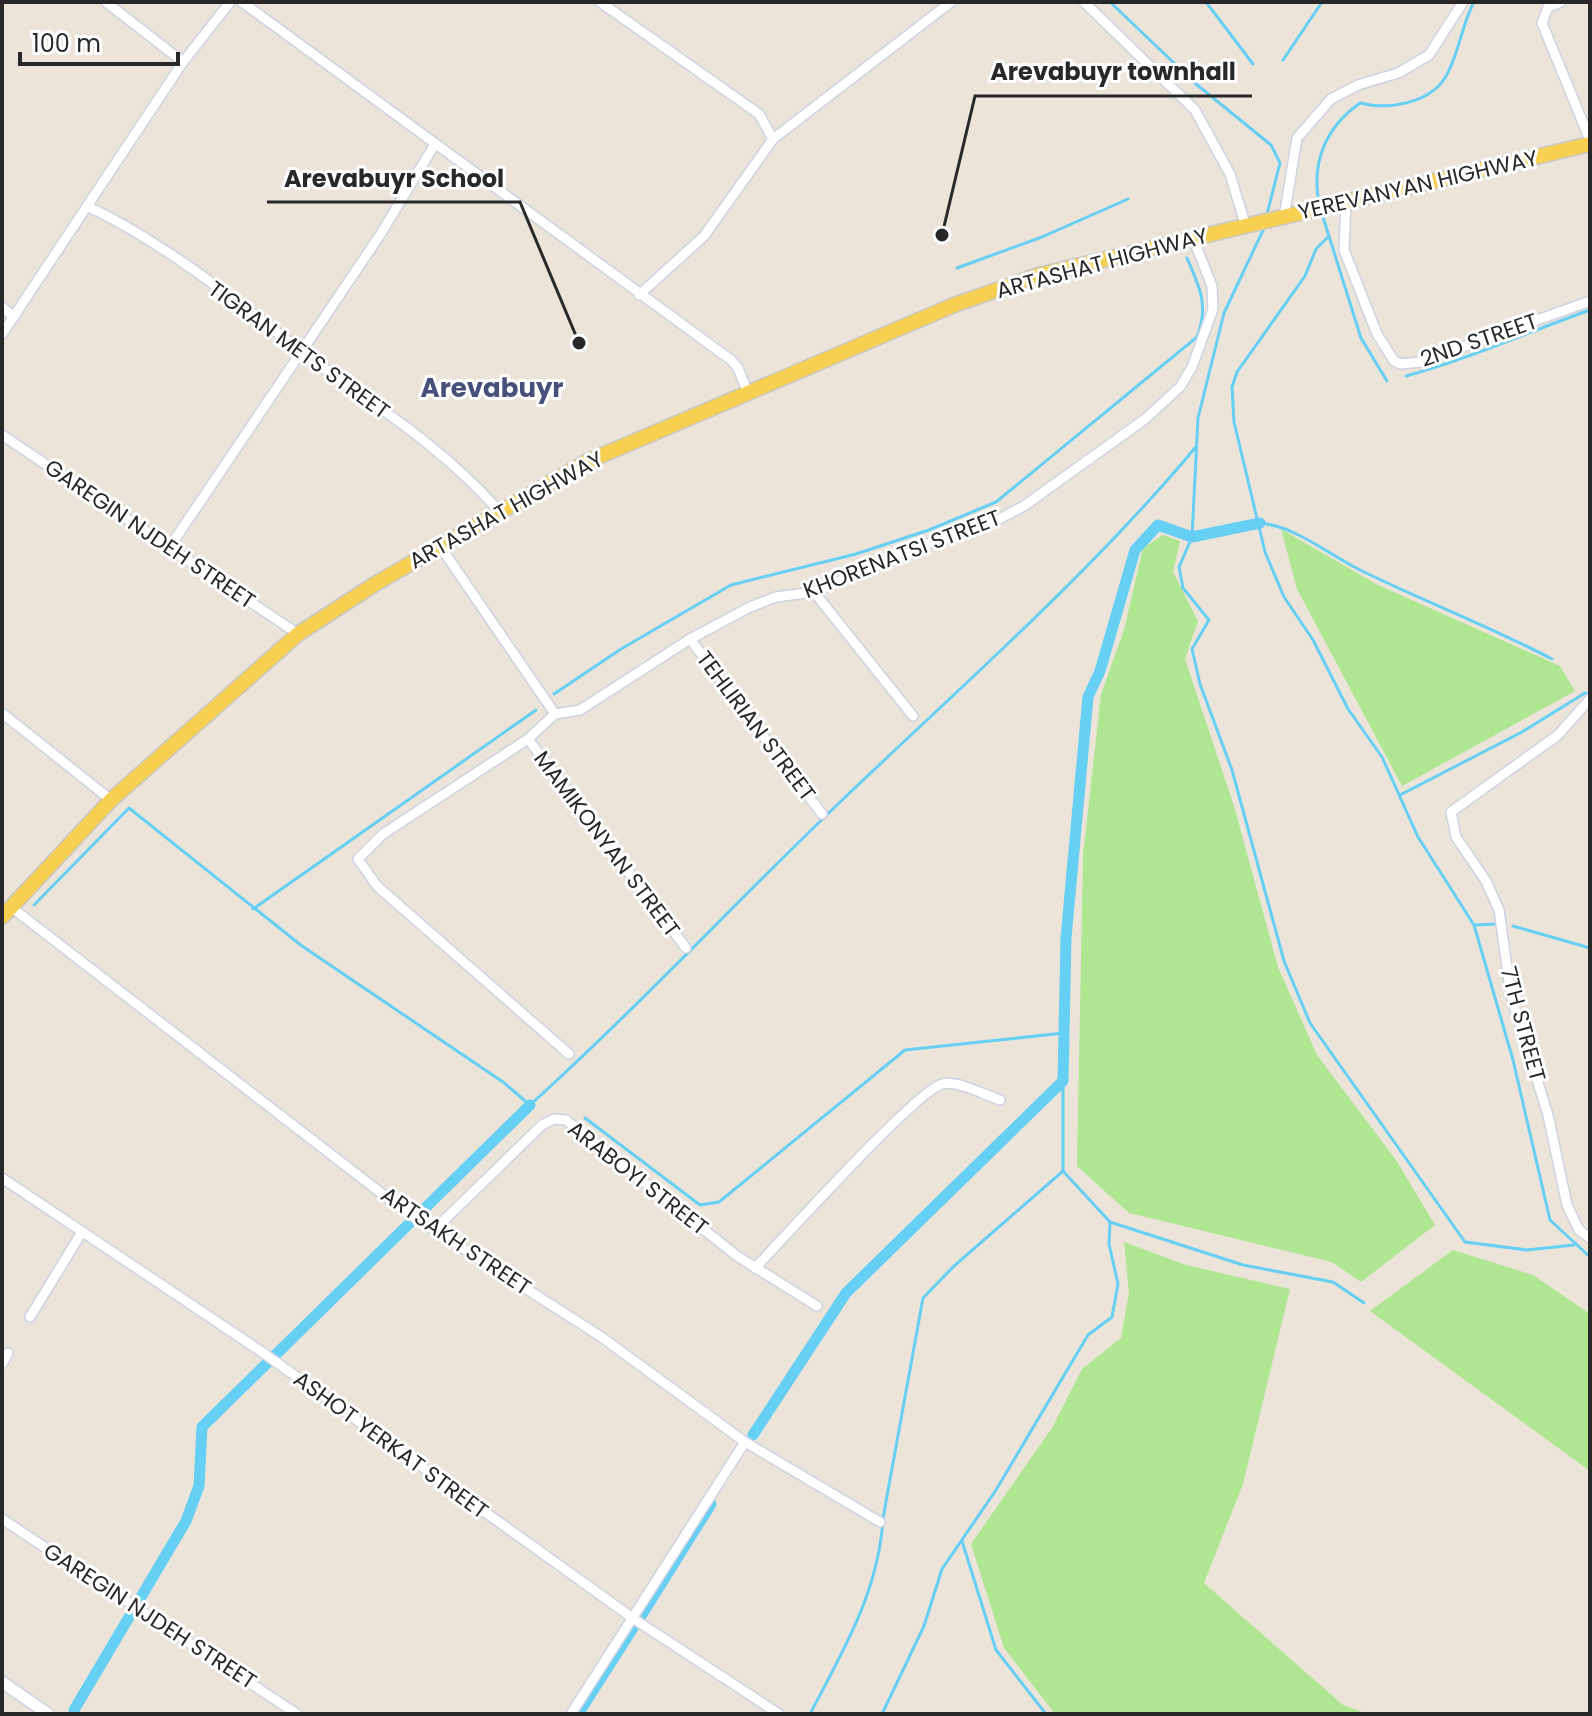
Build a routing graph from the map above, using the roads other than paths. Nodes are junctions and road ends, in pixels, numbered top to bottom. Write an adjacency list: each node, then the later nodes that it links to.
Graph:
1 (106, 2): 9 (street)
2 (230, 2): 9 (street)
3 (242, 2): 12 (street)
4 (600, 2): 10 (street)
5 (951, 2): 10 (street)
6 (1084, 2): 16 (street)
7 (1463, 2): 15 (street)
8 (1561, 2): 11 (street)
9 (183, 62): 14 (street)
10 (773, 139): 18 (street)
11 (1590, 142): 13 (main road, YEREVANYAN HIGHWAY)
12 (435, 144): 18 (street); 23 (street)
13 (1346, 201): 15 (main road, YEREVANYAN HIGHWAY); 19 (street, 2ND STREET)
14 (87, 206): 21 (street); 23 (street, TIGRAN METS STREET)
15 (1284, 217): 16 (main road, YEREVANYAN HIGHWAY)
16 (1246, 227): 17 (main road, ARTASHAT HIGHWAY)
17 (1193, 238): 24 (main road, ARTASHAT HIGHWAY); 29 (street, KHORENATSI STREET)
18 (639, 295): 24 (street)
19 (1590, 301)
20 (2, 307): 21 (street)
21 (14, 317): 22 (street)
22 (2, 334)
23 (301, 351): 26 (street, TIGRAN METS STREET); 28 (street)
24 (748, 393): 26 (main road, ARTASHAT HIGHWAY)
25 (2, 435): 28 (street, GAREGIN NJDEH STREET)
26 (499, 511): 27 (main road, ARTASHAT HIGHWAY)
27 (440, 546): 30 (main road, ARTASHAT HIGHWAY); 34 (street)
28 (169, 548): 30 (street, GAREGIN NJDEH STREET)
29 (814, 592): 31 (street, KHORENATSI STREET); 35 (street)
30 (298, 634): 37 (main road, ARTASHAT HIGHWAY)
31 (690, 639): 34 (street, KHORENATSI STREET); 38 (street, TEHLIRIAN STREET)
32 (1590, 699): 46 (street, 7TH STREET)
33 (2, 713): 37 (street)
34 (555, 714): 36 (street, KHORENATSI STREET)
35 (913, 716)
36 (528, 739): 40 (street, MAMIKONYAN STREET); 41 (street, KHORENATSI STREET)
37 (111, 800): 39 (main road, ARTASHAT HIGHWAY)
38 (822, 814)
39 (6, 912): 44 (street, ARTSAKH STREET)
40 (686, 948)
41 (569, 1054)
42 (1000, 1100): 47 (street)
43 (2, 1178): 45 (street, ASHOT YERKAT STREET)
44 (435, 1229): 47 (street, ARABOYI STREET); 52 (street, ARTSAKH STREET)
45 (82, 1232): 49 (street); 55 (street, ASHOT YERKAT STREET)
46 (1590, 1238)
47 (755, 1268): 48 (street, ARABOYI STREET)
48 (817, 1306)
49 (30, 1317)
50 (8, 1353): 51 (street)
51 (2, 1364)
52 (745, 1442): 54 (street, ARTSAKH STREET); 55 (street)
53 (2, 1519): 58 (street, GAREGIN NJDEH STREET)
54 (880, 1522)
55 (634, 1619): 59 (street); 60 (street, ASHOT YERKAT STREET)
56 (2, 1682): 57 (street)
57 (48, 1714)
58 (297, 1714)
59 (571, 1714)
60 (779, 1714)

